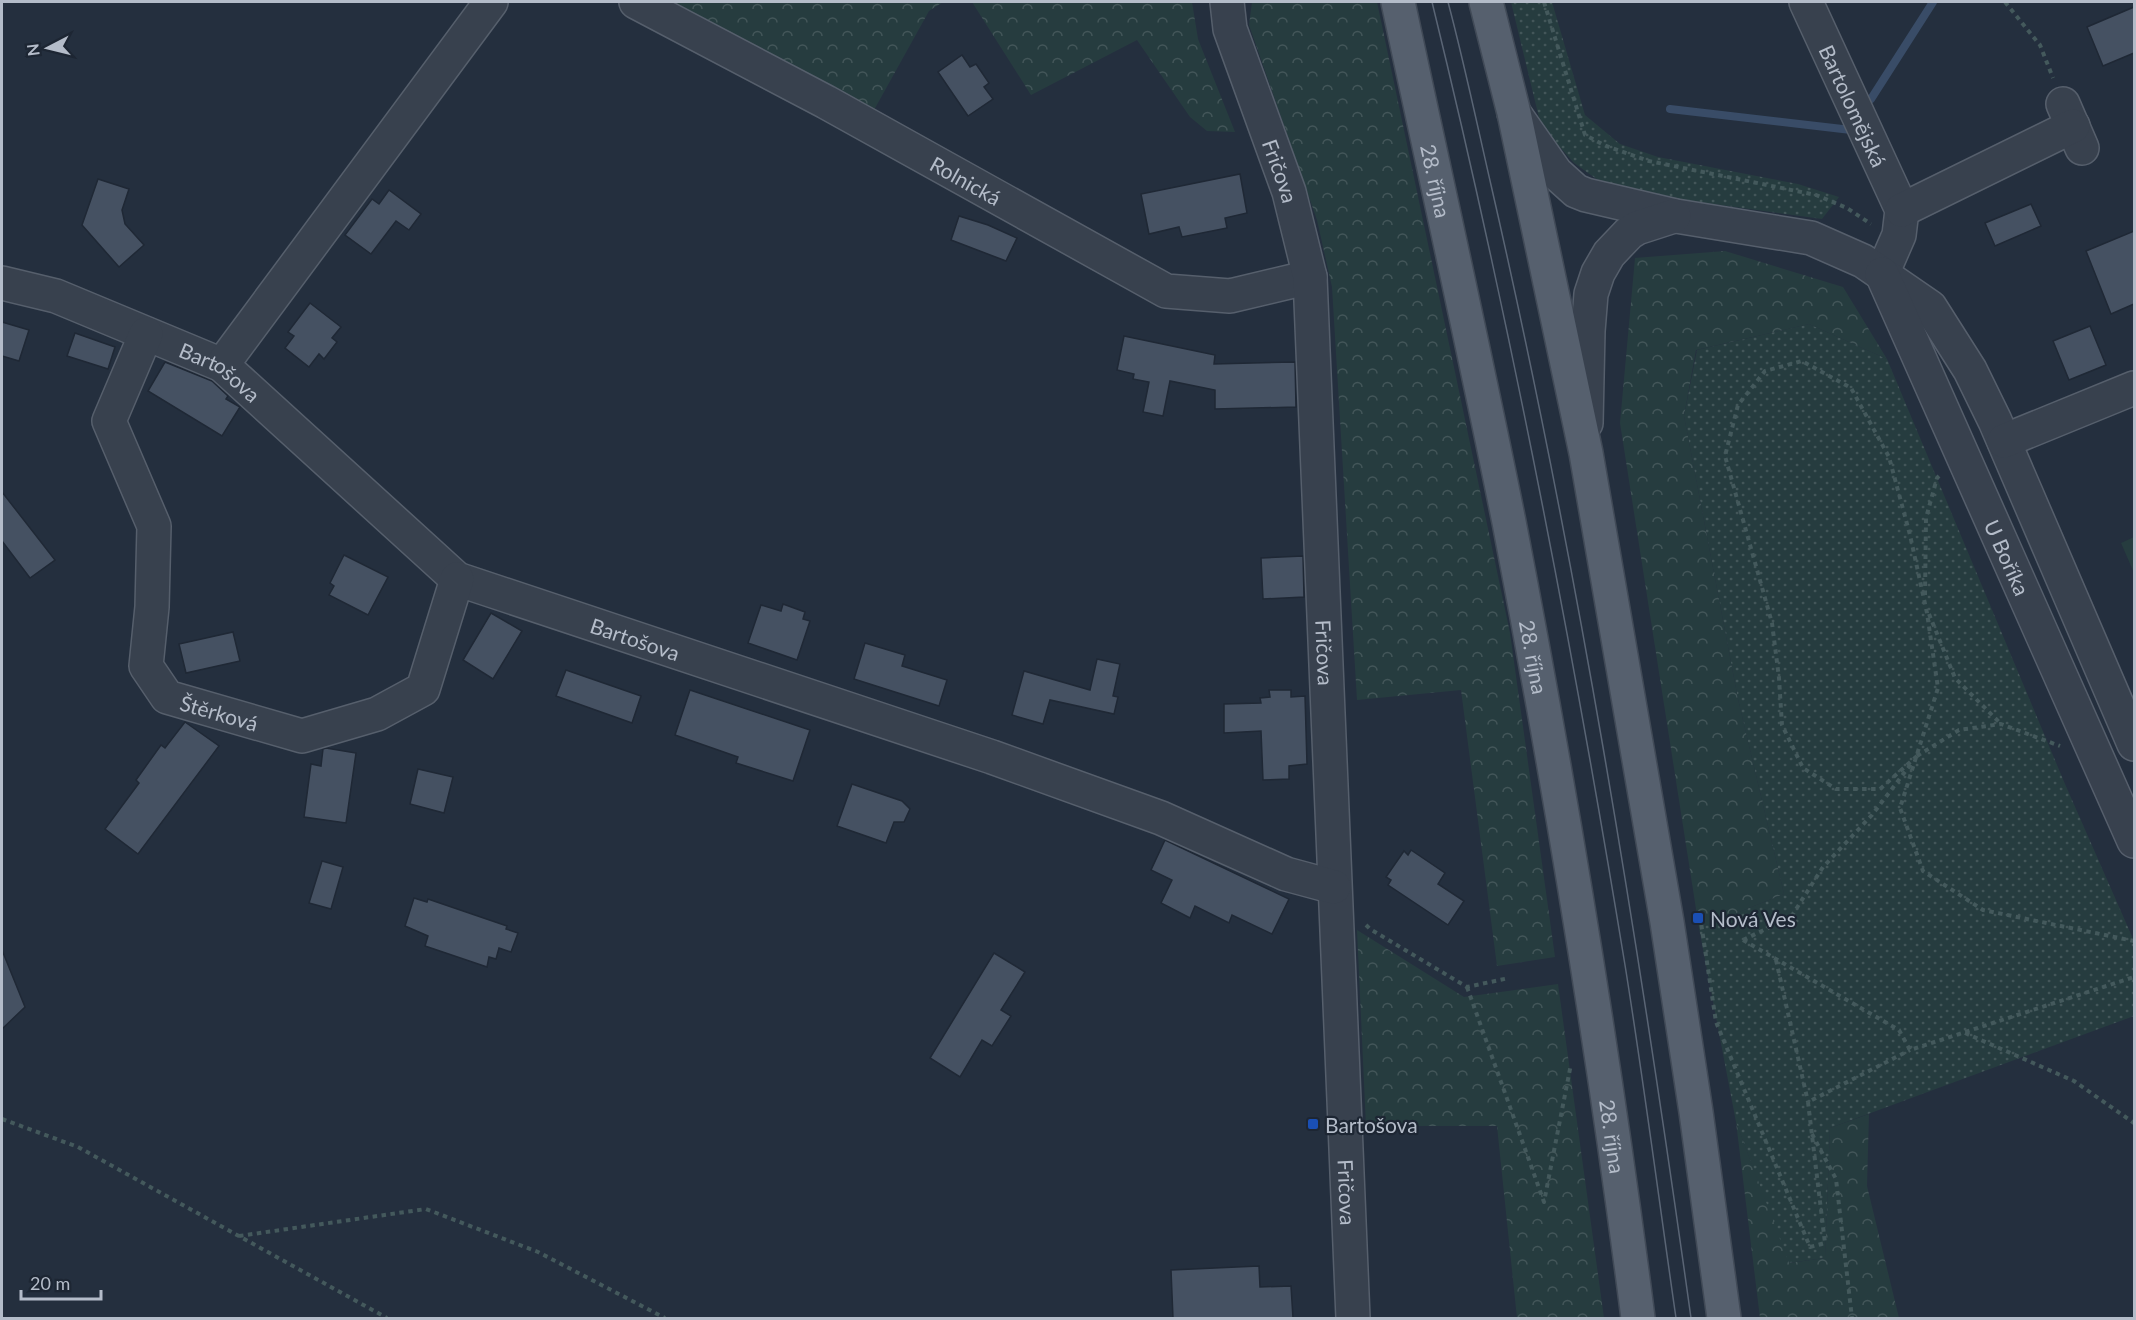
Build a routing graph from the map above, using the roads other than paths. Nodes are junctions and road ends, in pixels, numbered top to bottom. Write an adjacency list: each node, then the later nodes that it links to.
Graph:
1 (491, 2): 15 (street)
2 (636, 2): 12 (street, Rolnická)
3 (1227, 2): 12 (street, Fričova)
4 (1398, 2): 25 (main road, 28. října)
5 (1486, 2): 7 (main road)
6 (1806, 2): 9 (street, Bartolomějská)
7 (1514, 113): 10 (street, U Boříka); 19 (main road)
8 (2073, 126): 9 (street)
9 (1902, 210): 11 (street)
10 (1676, 216): 11 (street, U Boříka); 19 (street)
11 (1882, 274): 18 (street, U Boříka); 22 (street, U Boříka)
12 (1310, 277): 23 (street, Fričova)
13 (2, 283): 14 (street, Bartošova)
14 (146, 334): 15 (street, Bartošova); 20 (street, Štěrková)
15 (222, 365): 20 (street, Bartošova)
16 (2134, 388): 18 (street)
17 (2064, 394): 18 (street)
18 (1999, 431): 21 (street, U Boříka)
19 (1586, 453): 26 (main road)
20 (457, 579): 23 (street, Bartošova)
21 (2134, 744)
22 (2134, 841)
23 (1334, 887): 24 (street, Fričova)
24 (1353, 1318)
25 (1638, 1318)
26 (1724, 1318)

